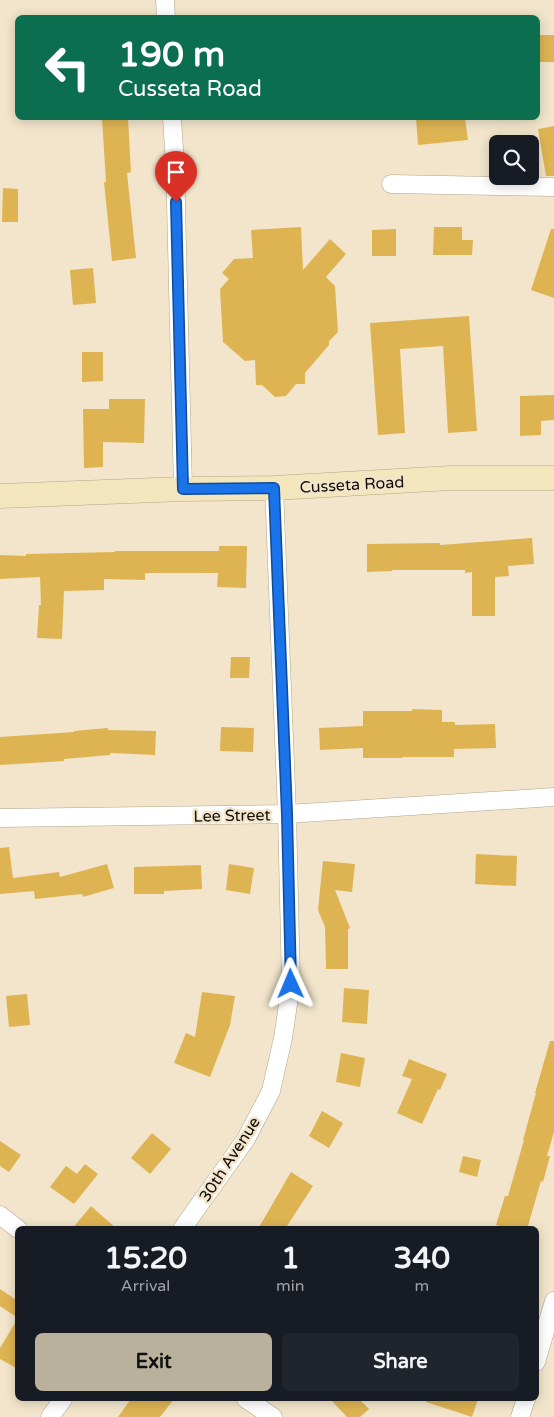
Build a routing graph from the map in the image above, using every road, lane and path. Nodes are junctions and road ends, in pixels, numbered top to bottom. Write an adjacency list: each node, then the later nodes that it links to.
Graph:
1 (164, 0): 2 (street)
2 (166, 15)
3 (172, 120): 8 (street)
4 (391, 184): 5 (street)
5 (554, 187)
6 (554, 478): 7 (street, Cusseta Road)
7 (274, 488): 8 (street, Cusseta Road); 11 (street, 30th Avenue)
8 (183, 489): 9 (street, Cusseta Road)
9 (0, 496)
10 (554, 797): 11 (street, Lee Street)
11 (287, 814): 12 (street, Lee Street); 14 (street, 30th Avenue)
12 (0, 818)
13 (0, 1215): 15 (street)
14 (184, 1226)
15 (15, 1227)
16 (554, 1301): 17 (street)
17 (539, 1352)
18 (62, 1401): 21 (street)
19 (249, 1401): 22 (street)
20 (525, 1401): 23 (street)
21 (50, 1417)
22 (273, 1417)
23 (520, 1417)

